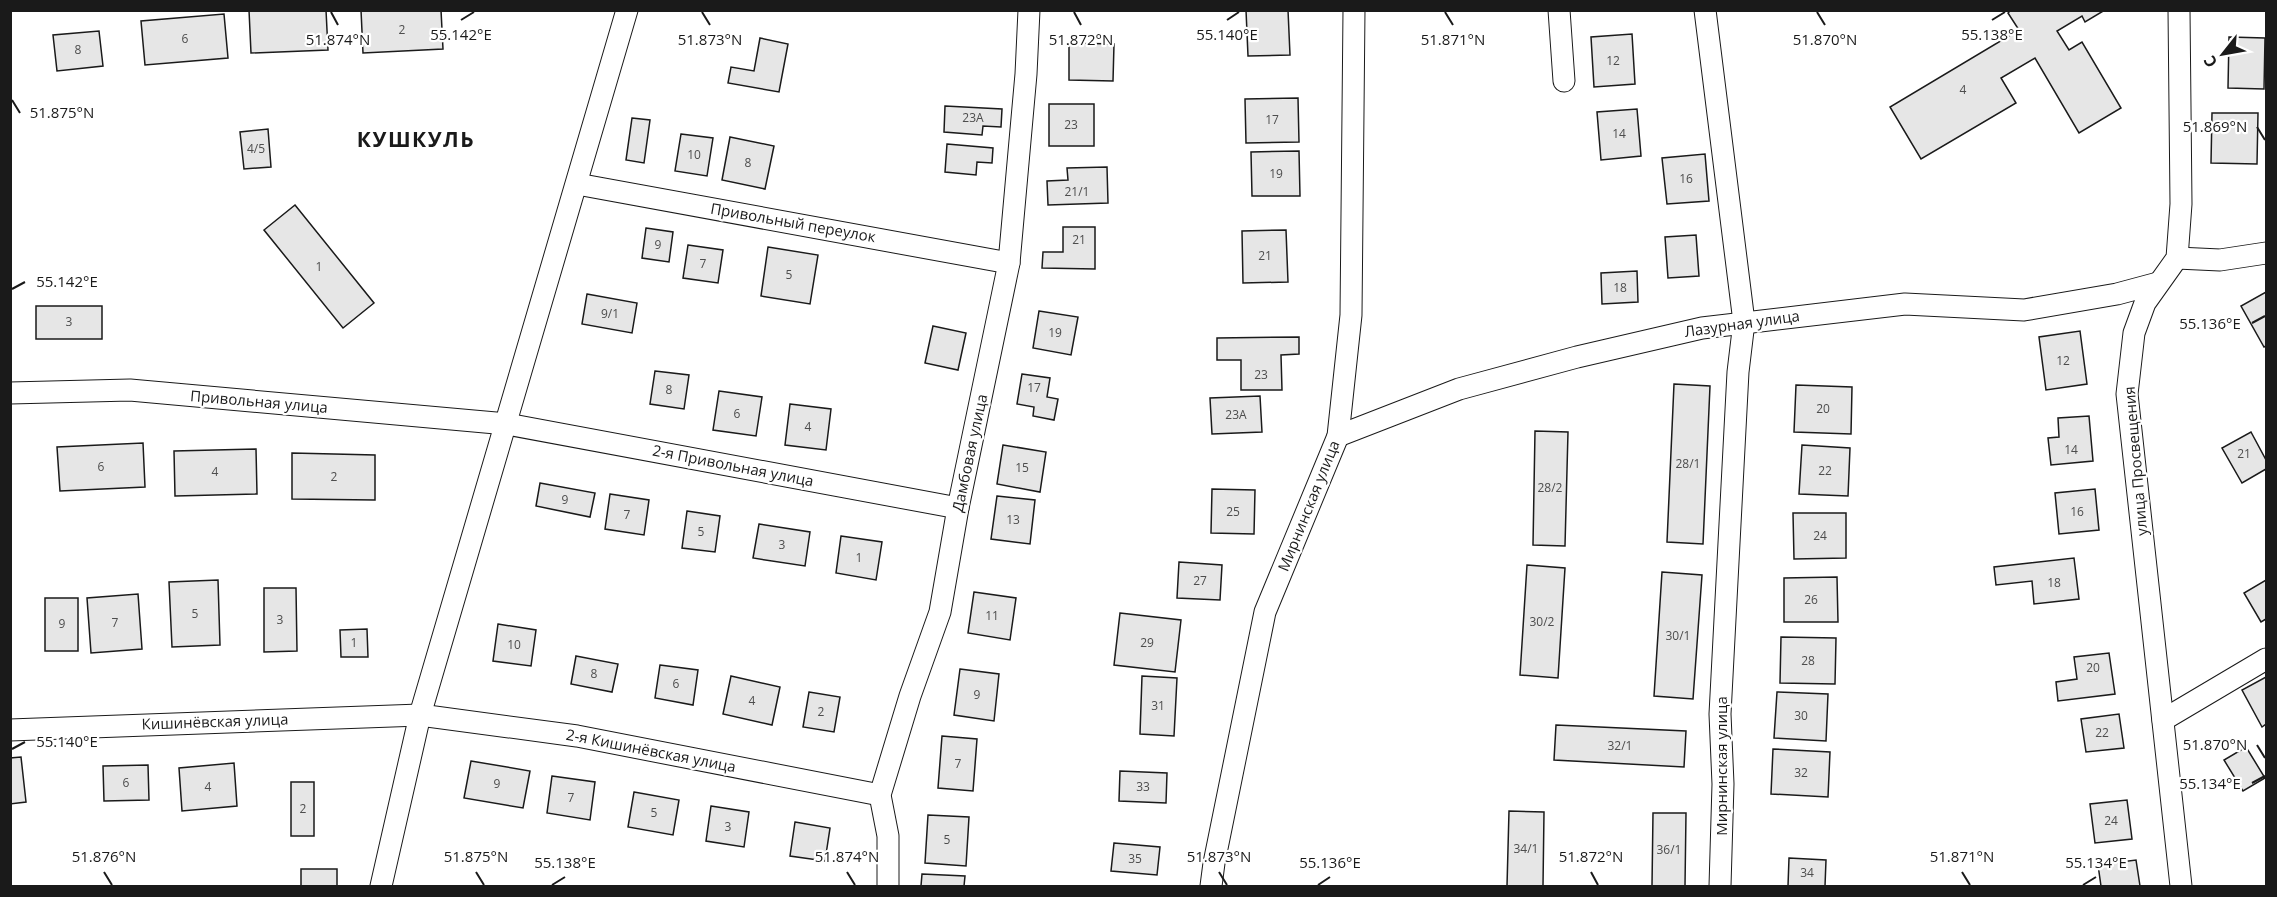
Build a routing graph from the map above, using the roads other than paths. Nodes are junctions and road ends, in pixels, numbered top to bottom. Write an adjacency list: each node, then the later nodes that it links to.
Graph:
1 (627, 10): 8 (street)
2 (1029, 10): 11 (street, Дамбовая улица)
3 (1354, 10): 16 (street, Мирнинская улица)
4 (1559, 10): 7 (street)
5 (1706, 10): 13 (street, Мирнинская улица)
6 (2180, 10): 10 (street)
7 (1564, 81)
8 (577, 184): 11 (street, Привольный переулок); 15 (street)
9 (2266, 253): 10 (street)
10 (2177, 258): 12 (street, улица Просвещения)
11 (1009, 263): 17 (street, Дамбовая улица)
12 (2158, 283): 13 (street, Лазурная улица); 20 (street, улица Просвещения)
13 (1744, 322): 16 (street, Лазурная улица); 26 (street, Мирнинская улица)
14 (10, 393): 15 (street, Привольная улица)
15 (507, 424): 17 (street, 2-я Привольная улица); 19 (street)
16 (1338, 436): 25 (street, Мирнинская улица)
17 (958, 508): 22 (street, Дамбовая улица)
18 (2266, 659): 20 (street)
19 (420, 716): 21 (street, Кишинёвская улица); 22 (street, 2-я Кишинёвская улица); 23 (street)
20 (2163, 720): 27 (street, улица Просвещения)
21 (10, 730)
22 (880, 795): 24 (street, Дамбовая улица)
23 (381, 886)
24 (888, 886)
25 (1211, 886)
26 (1720, 886)
27 (2181, 886)

